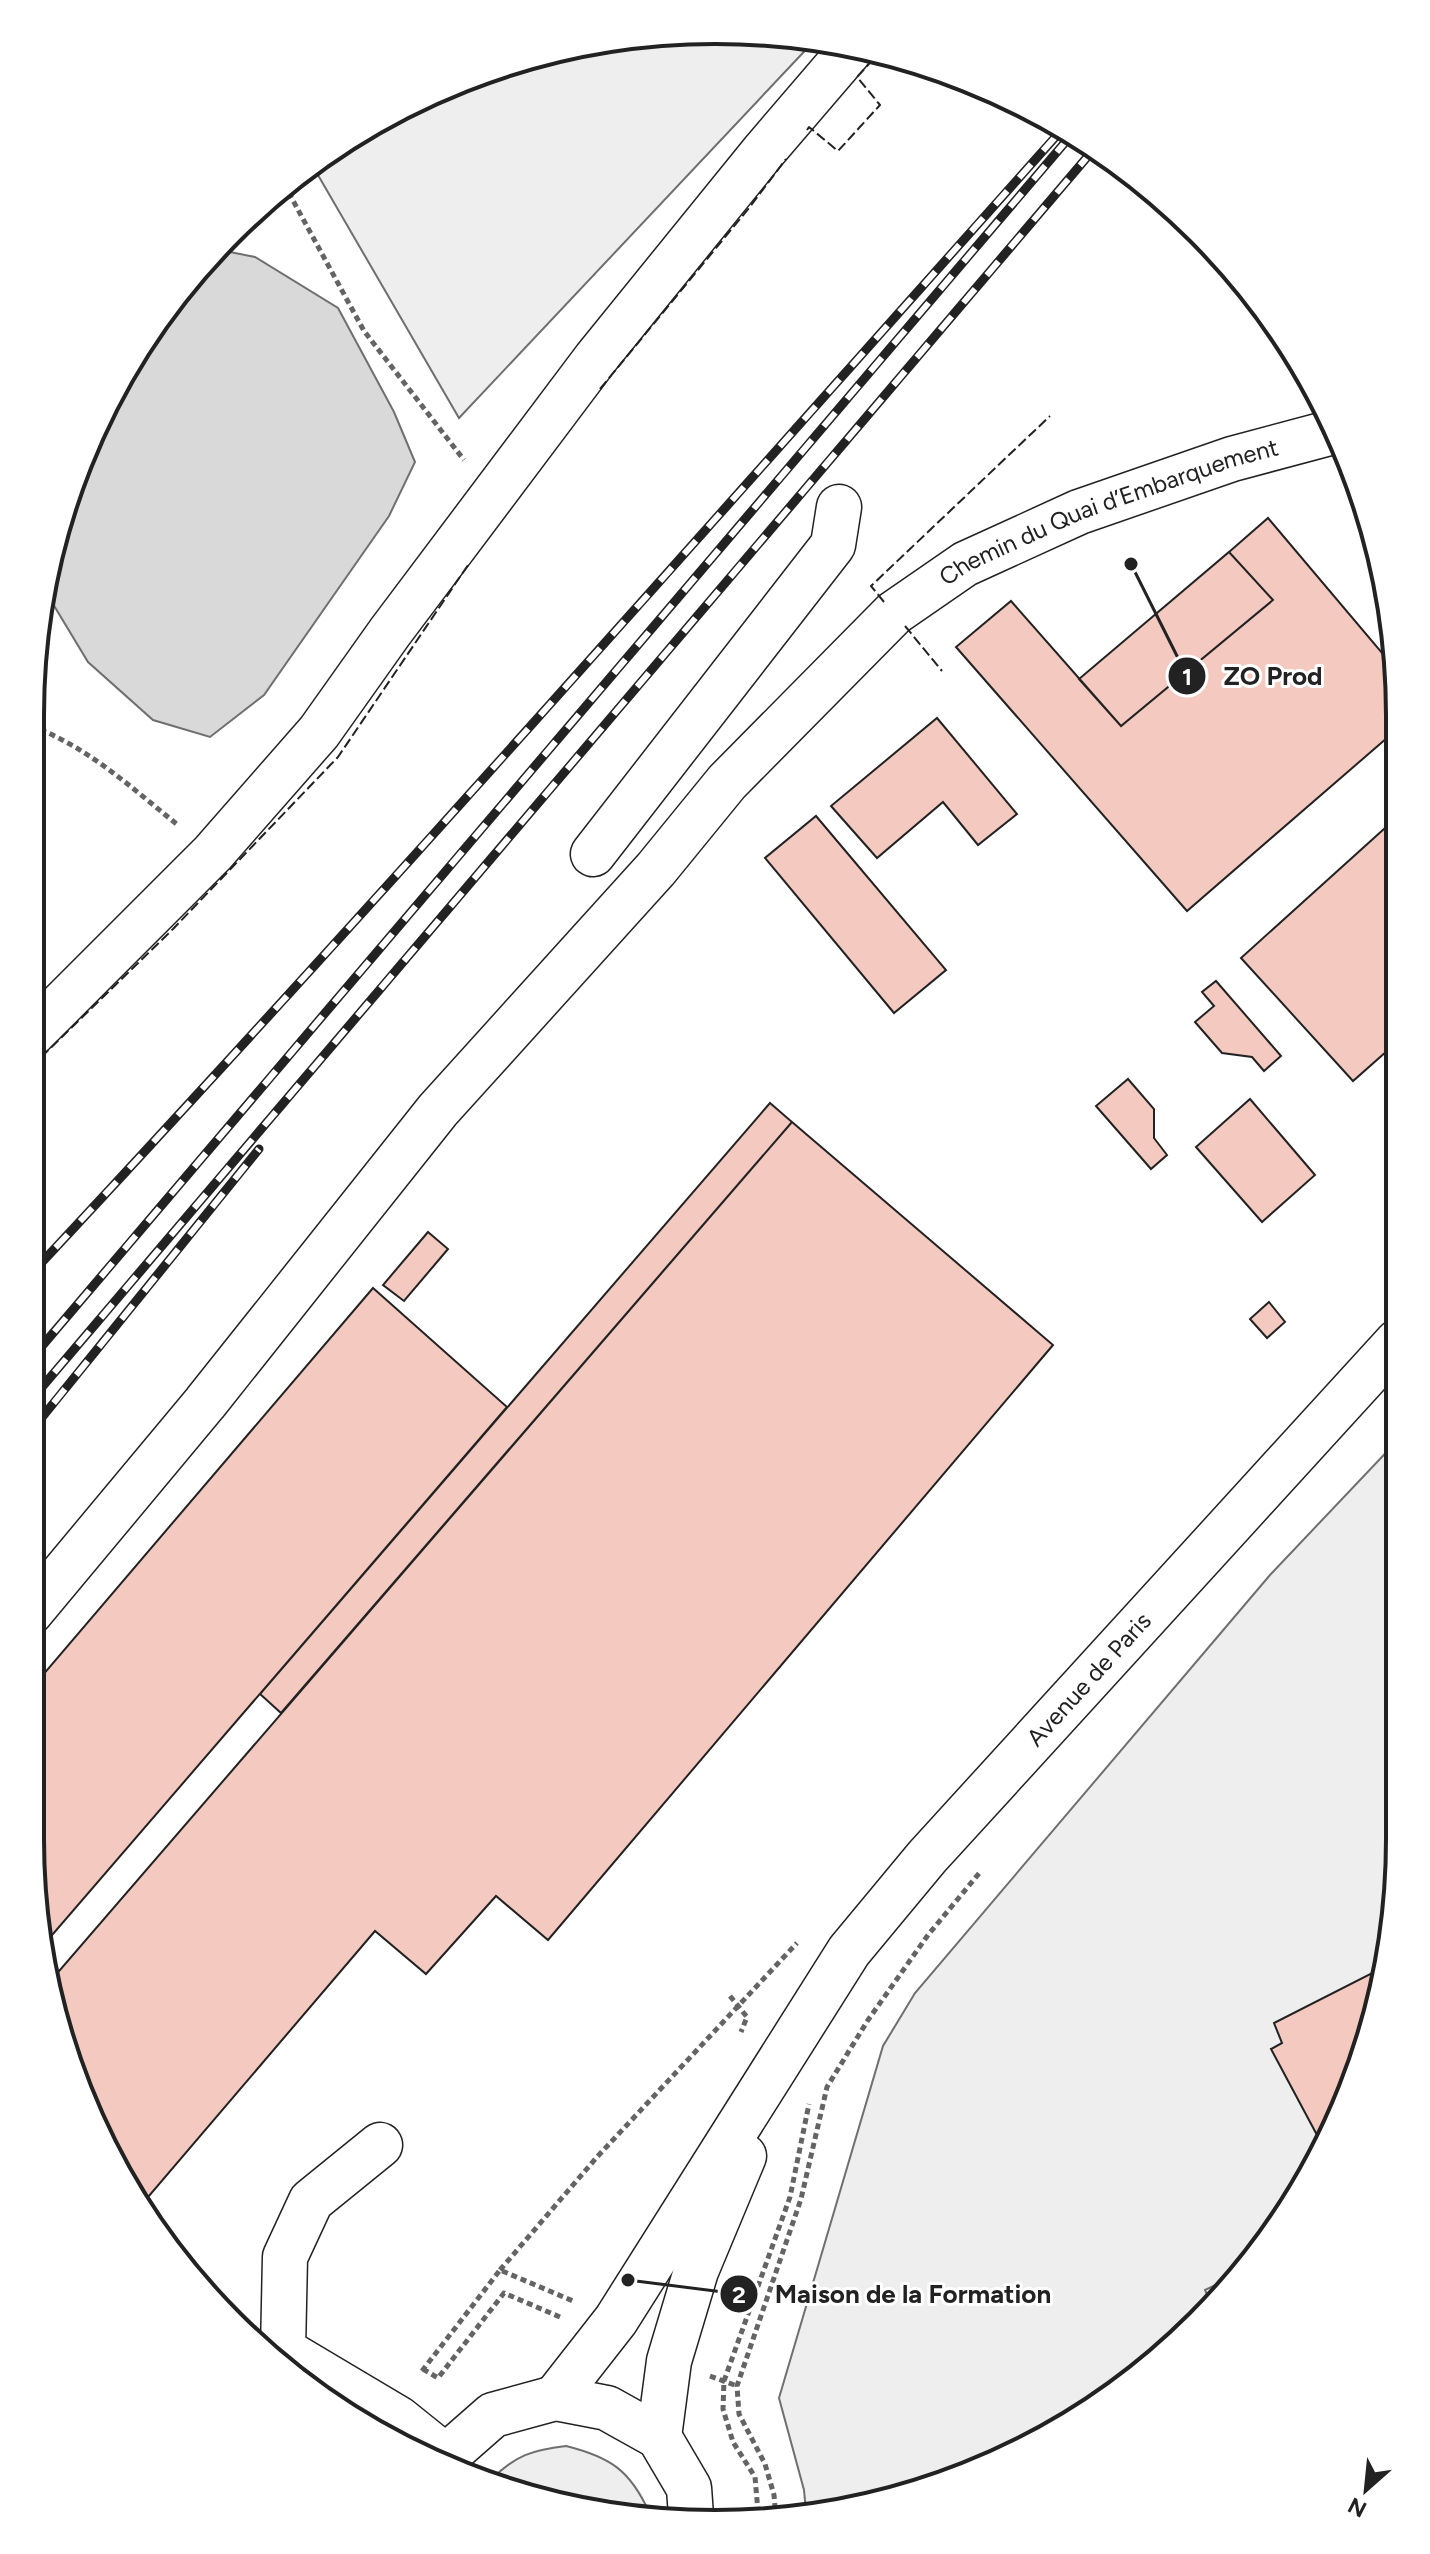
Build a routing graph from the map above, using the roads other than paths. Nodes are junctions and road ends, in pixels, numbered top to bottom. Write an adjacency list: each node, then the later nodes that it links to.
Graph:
1 (845, 57): 5 (main road)
2 (1324, 434): 4 (main road, Chemin du Quai d’Embarquement)
3 (839, 507): 4 (main road)
4 (637, 891): 7 (main road, Chemin du Quai d’Embarquement)
5 (44, 1022)
6 (1386, 1354): 8 (main road, Avenue de Paris)
7 (44, 1596)
8 (799, 2029): 12 (main road, Avenue de Paris); 13 (main road, Avenue de Paris)
9 (380, 2145): 10 (main road)
10 (279, 2348)
11 (291, 2358): 14 (main road)
12 (555, 2398): 13 (main road); 15 (main road)
13 (659, 2437): 16 (main road)
14 (435, 2449)
15 (448, 2454)
16 (691, 2509)

